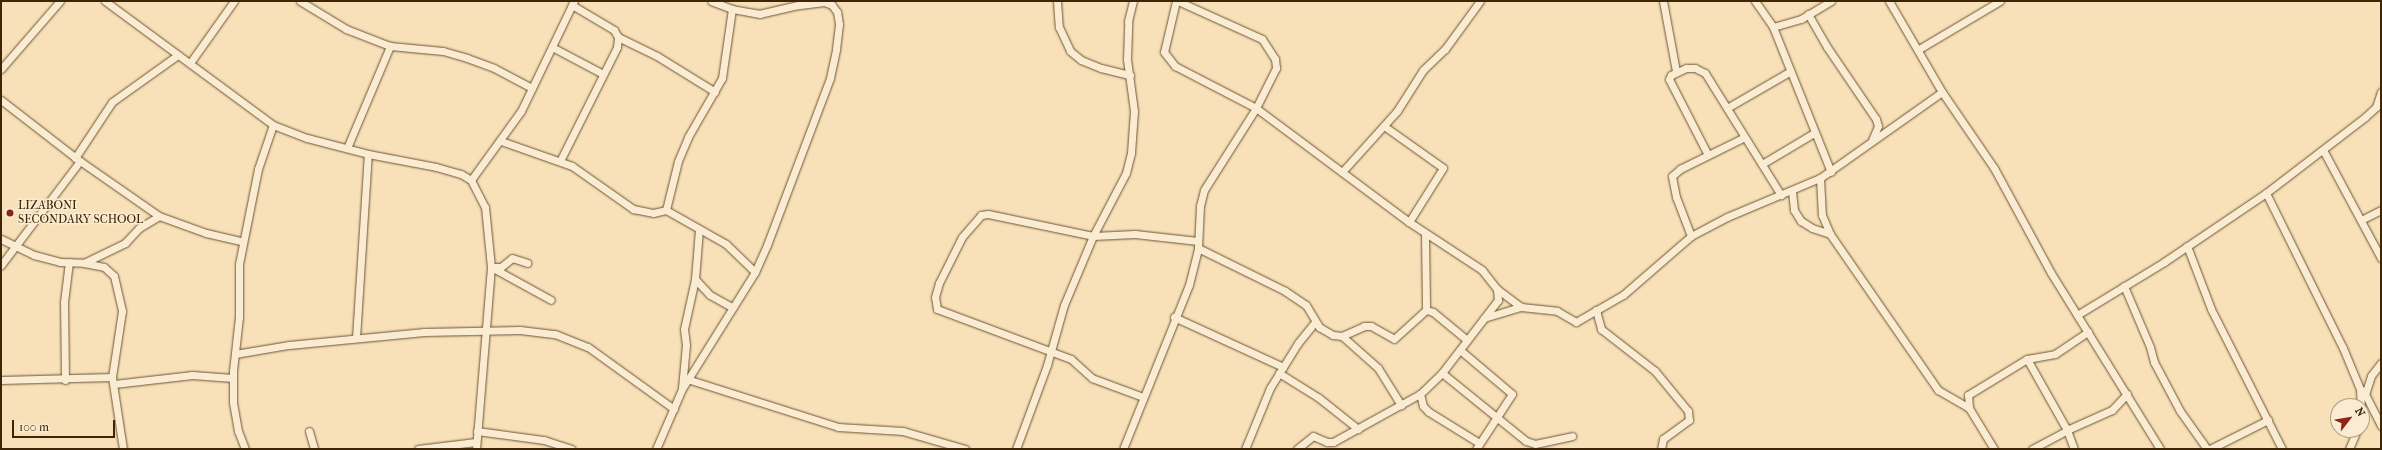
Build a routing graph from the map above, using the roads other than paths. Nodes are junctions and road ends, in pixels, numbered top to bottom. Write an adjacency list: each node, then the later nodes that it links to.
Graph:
1 (60, 1): 26 (street)
2 (105, 1): 24 (street)
3 (234, 1): 25 (street)
4 (711, 1): 17 (street)
5 (1057, 1): 30 (street)
6 (1133, 1): 30 (street)
7 (1177, 1): 37 (street); 37 (street)
8 (1480, 1): 40 (street)
9 (1663, 1): 27 (street)
10 (1755, 1): 19 (street)
11 (1830, 1): 18 (street)
12 (1889, 1): 23 (street)
13 (2000, 1): 23 (street)
14 (305, 2): 21 (street)
15 (573, 3): 20 (street); 22 (street)
16 (798, 3): 17 (street); 80 (street)
17 (732, 9): 32 (street)
18 (1808, 14): 19 (street); 44 (street)
19 (1773, 27): 28 (street)
20 (618, 37): 29 (street); 32 (street)
21 (390, 46): 31 (street); 45 (street)
22 (552, 47): 29 (street); 31 (street)
23 (1919, 49): 33 (street)
24 (178, 54): 25 (street); 49 (street)
25 (190, 63): 39 (street)
26 (1, 69)
27 (1676, 71): 38 (street); 48 (street)
28 (1789, 72): 38 (street); 41 (street)
29 (603, 74): 50 (street)
30 (1130, 75): 67 (street)
31 (532, 88): 43 (street)
32 (715, 92): 59 (street)
33 (1942, 92): 44 (street); 89 (street)
34 (2381, 92): 36 (street)
35 (1, 100): 49 (street)
36 (2379, 104): 46 (street)
37 (1256, 108): 52 (street); 71 (street)
38 (1727, 108): 42 (street)
39 (273, 125): 45 (street); 70 (street)
40 (1384, 126): 52 (street); 63 (street)
41 (1814, 133): 51 (street); 53 (street)
42 (1745, 137): 48 (street); 51 (street)
43 (501, 141): 50 (street); 55 (street)
44 (1872, 142): 53 (street)
45 (347, 148): 47 (street)
46 (2323, 150): 57 (street); 62 (street)
47 (368, 154): 55 (street); 96 (street)
48 (1708, 155): 68 (street)
49 (77, 160): 61 (street); 73 (street)
50 (560, 161): 59 (street)
51 (1762, 164): 58 (street)
52 (1342, 172): 63 (street)
53 (1831, 172): 54 (street)
54 (1820, 178): 56 (street); 66 (street)
55 (471, 180): 79 (street)
56 (1792, 191): 58 (street); 66 (street)
57 (2266, 193): 72 (street); 115 (street)
58 (1781, 195): 68 (street)
59 (666, 210): 64 (street)
60 (2381, 210): 62 (street)
61 (159, 216): 70 (street); 76 (street)
62 (2361, 220): 74 (street)
63 (1409, 222): 65 (street)
64 (699, 229): 80 (street); 81 (street)
65 (1425, 234): 83 (street); 87 (street)
66 (1830, 234): 116 (street)
67 (1093, 236): 71 (street); 99 (street); 99 (street)
68 (1691, 236): 88 (street)
69 (1, 239): 73 (street)
70 (242, 241): 100 (street)
71 (1198, 245): 90 (street); 92 (street)
72 (2187, 246): 82 (street); 121 (street)
73 (15, 247): 75 (street); 78 (street)
74 (2381, 258)
75 (69, 262): 76 (street); 108 (street)
76 (84, 263): 109 (street)
77 (527, 263): 79 (street)
78 (1, 265)
79 (491, 267): 84 (street); 93 (street)
80 (755, 272): 86 (street)
81 (695, 279): 86 (street); 110 (street)
82 (2124, 286): 89 (street); 147 (street)
83 (1497, 289): 85 (street); 91 (street)
84 (551, 300)
85 (1522, 307): 88 (street); 91 (street)
86 (733, 308): 106 (street)
87 (1426, 310): 95 (street); 97 (street)
88 (1596, 310): 142 (street)
89 (2077, 315): 94 (street)
90 (1174, 317): 103 (street); 114 (street)
91 (1484, 318): 97 (street)
92 (1315, 322): 95 (street); 103 (street)
93 (486, 330): 96 (street); 119 (street); 126 (street)
94 (2088, 332): 101 (street); 112 (street)
95 (1342, 336): 117 (street)
96 (356, 338): 100 (street)
97 (1468, 340): 98 (street)
98 (1460, 350): 104 (street); 120 (street)
99 (1050, 351): 114 (street); 138 (street)
100 (235, 354): 105 (street)
101 (2028, 360): 113 (street); 124 (street)
102 (2381, 363): 122 (street)
103 (1281, 370): 123 (street); 140 (street)
104 (1442, 373): 111 (street); 120 (street)
105 (233, 378): 109 (street); 132 (street)
106 (687, 379): 110 (street); 137 (street)
107 (1, 380): 108 (street)
108 (64, 380): 109 (street)
109 (113, 380): 131 (street)
110 (682, 388): 119 (street)
111 (1420, 394): 117 (street); 130 (street)
112 (2127, 394): 124 (street); 146 (street)
113 (1968, 395): 116 (street); 118 (street)
114 (1143, 397): 139 (street)
115 (2359, 398)
116 (1952, 399): 118 (street)
117 (1401, 405): 123 (street)
118 (1969, 408): 143 (street)
119 (674, 409): 136 (street)
120 (1495, 417): 127 (street); 130 (street)
121 (2268, 420): 148 (street); 149 (street)
122 (2381, 426)
123 (1358, 429): 141 (street)
124 (2067, 430): 144 (street); 145 (street)
125 (309, 431): 133 (street)
126 (477, 431): 129 (street); 135 (street)
127 (1572, 436)
128 (2354, 438): 150 (street)
129 (476, 445): 134 (street)
130 (1477, 446)
131 (123, 449)
132 (245, 449)
133 (314, 449)
134 (418, 449)
135 (572, 449)
136 (656, 449)
137 (965, 449)
138 (1016, 449)
139 (1123, 449)
140 (1245, 449)
141 (1298, 449)
142 (1661, 449)
143 (1994, 449)
144 (2032, 449)
145 (2074, 449)
146 (2160, 449)
147 (2207, 449)
148 (2210, 449)
149 (2282, 449)
150 (2349, 449)

